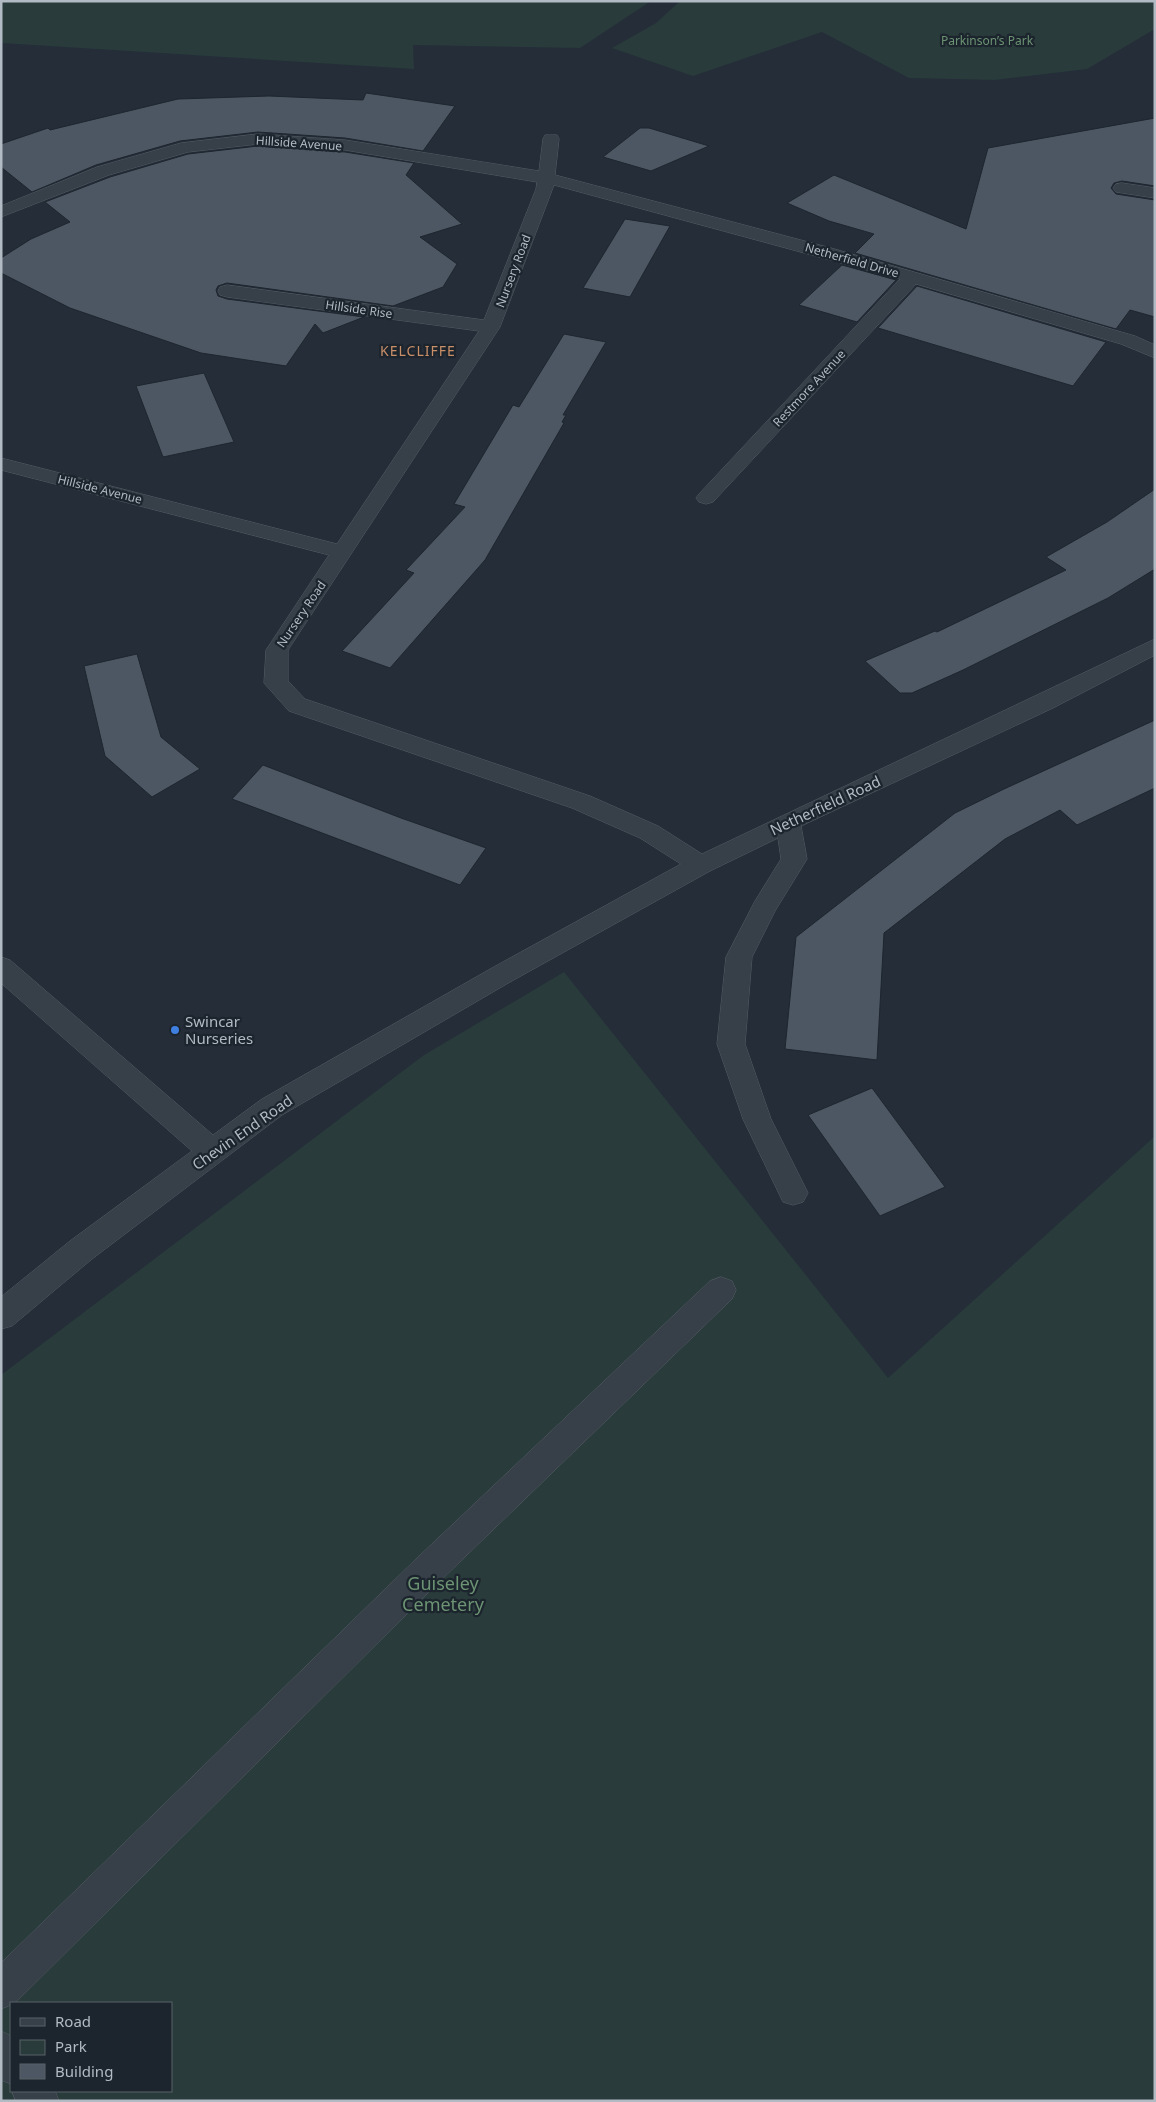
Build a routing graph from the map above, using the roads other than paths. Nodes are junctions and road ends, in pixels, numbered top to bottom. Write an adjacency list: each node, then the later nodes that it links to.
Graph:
1 (551, 139): 2 (street, Nursery Road)
2 (547, 178): 5 (street, Hillside Avenue); 6 (street, Netherfield Drive); 8 (street, Nursery Road)
3 (1122, 188): 4 (street)
4 (1155, 193)
5 (1, 212)
6 (912, 277): 9 (street, Netherfield Drive); 11 (street, Restmore Avenue)
7 (227, 292): 8 (street, Hillside Rise)
8 (491, 327): 12 (street, Nursery Road)
9 (1155, 352)
10 (1, 464): 12 (street, Hillside Avenue)
11 (706, 498)
12 (343, 552): 15 (street, Nursery Road)
13 (1155, 646): 14 (street, Netherfield Road)
14 (788, 822): 15 (street, Netherfield Road); 19 (street)
15 (701, 865): 17 (street, Netherfield Road)
16 (1, 967): 18 (street)
17 (501, 975): 18 (street, Chevin End Road)
18 (212, 1152): 21 (street, Chevin End Road)
19 (793, 1193)
20 (721, 1290): 22 (street)
21 (1, 1316)
22 (1, 1990)
23 (1, 2051): 24 (street)
24 (10, 2063)

